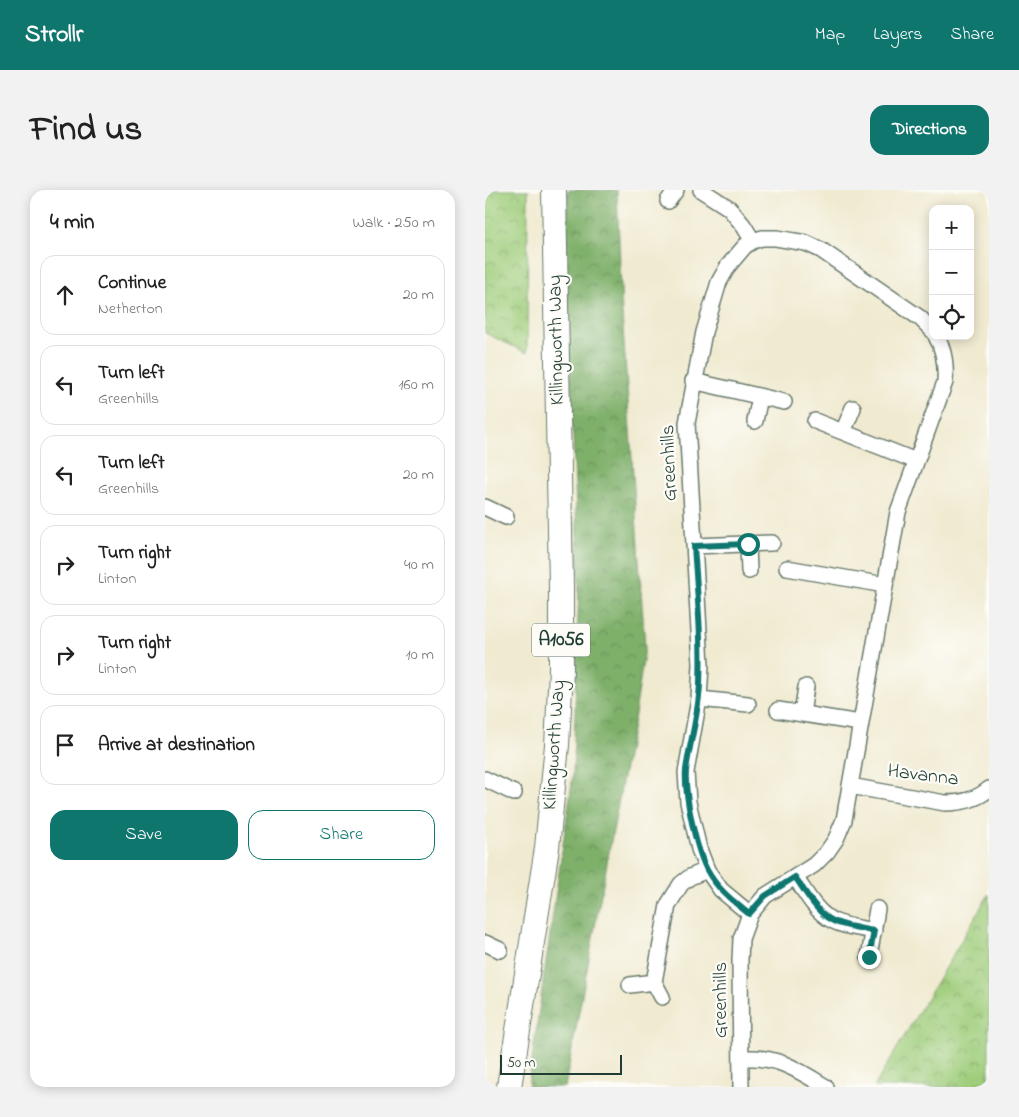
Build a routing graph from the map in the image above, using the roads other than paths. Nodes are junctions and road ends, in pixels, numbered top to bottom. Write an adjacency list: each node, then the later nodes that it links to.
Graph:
1 (554, 190): 45 (main road, Killingworth Way / A1056)
2 (701, 190): 3 (street)
3 (753, 241): 4 (street); 6 (street, Greenhills)
4 (929, 327)
5 (938, 340): 13 (street, Greenhills)
6 (693, 381): 7 (street); 18 (street, Greenhills)
7 (760, 397): 8 (street); 10 (street)
8 (784, 402)
9 (853, 408): 12 (street)
10 (755, 421)
11 (815, 421): 12 (street)
12 (843, 432): 13 (street)
13 (916, 461): 21 (street, Greenhills)
14 (485, 507): 15 (street)
15 (506, 517)
16 (772, 543): 17 (street)
17 (748, 544): 18 (street); 20 (street)
18 (694, 546): 23 (street, Greenhills)
19 (787, 568): 21 (street)
20 (749, 571)
21 (885, 584): 27 (street, Greenhills)
22 (806, 687): 26 (street)
23 (699, 699): 24 (street); 32 (street, Greenhills)
24 (749, 704)
25 (777, 710): 26 (street)
26 (802, 714): 27 (street)
27 (860, 723): 29 (street, Greenhills)
28 (485, 779): 31 (street)
29 (850, 786): 30 (street, Havanna); 33 (street, Greenhills)
30 (989, 789)
31 (515, 793)
32 (707, 870): 35 (street, Greenhills); 40 (street)
33 (795, 877): 35 (street, Greenhills); 36 (street)
34 (877, 909): 36 (street)
35 (749, 914): 43 (street, Greenhills)
36 (874, 931): 39 (street)
37 (485, 943): 38 (street)
38 (500, 950)
39 (869, 957)
40 (654, 982): 41 (street); 42 (street)
41 (630, 985)
42 (662, 997)
43 (741, 1058): 44 (street); 46 (street, Greenhills)
44 (804, 1082): 47 (street)
45 (509, 1087)
46 (741, 1087)
47 (826, 1087)

